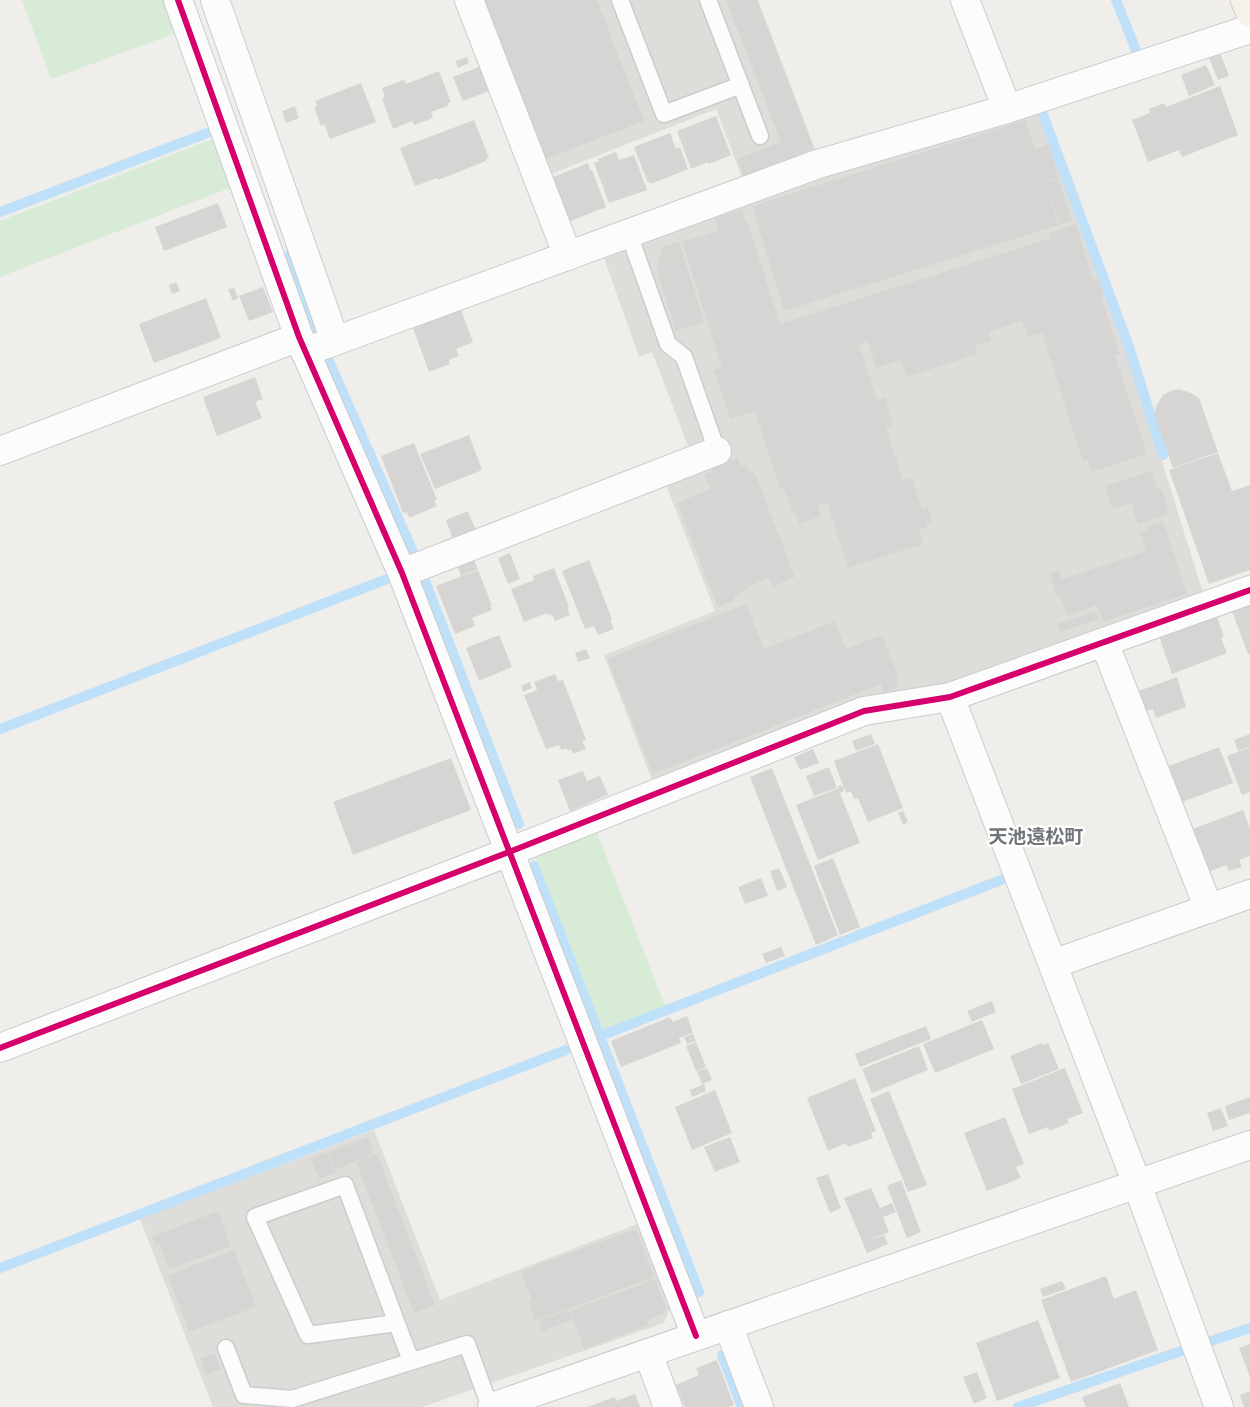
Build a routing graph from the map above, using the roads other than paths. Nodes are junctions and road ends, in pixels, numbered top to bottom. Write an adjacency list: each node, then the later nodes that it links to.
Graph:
1 (178, 0): 16 (street)
2 (215, 0): 15 (street)
3 (470, 0): 14 (street)
4 (620, 0): 10 (lane)
5 (708, 0): 10 (lane)
6 (965, 0): 11 (street)
7 (1245, 0): 8 (main road)
8 (1250, 12)
9 (1250, 30): 11 (street)
10 (741, 85): 12 (lane)
11 (1007, 109): 13 (street)
12 (760, 136)
13 (629, 234): 14 (street); 18 (lane)
14 (568, 256): 15 (street)
15 (336, 342): 16 (street)
16 (302, 345): 17 (street); 19 (street)
17 (0, 451)
18 (717, 451): 19 (street)
19 (402, 573): 23 (street)
20 (1250, 590): 21 (street)
21 (1104, 642): 22 (street); 25 (street)
22 (950, 697): 23 (street); 26 (street)
23 (509, 852): 27 (street); 32 (street)
24 (1250, 894): 25 (street)
25 (1209, 909): 26 (street)
26 (1053, 964): 29 (street)
27 (0, 1048)
28 (1250, 1145): 29 (street)
29 (1137, 1184): 31 (street); 39 (street)
30 (397, 1323): 30 (lane); 35 (lane)
31 (728, 1325): 32 (street); 38 (street)
32 (696, 1336): 34 (street)
33 (226, 1348): 35 (lane)
34 (648, 1353): 36 (street); 37 (street)
35 (411, 1362): 36 (lane)
36 (491, 1407)
37 (668, 1407)
38 (759, 1407)
39 (1219, 1407)

